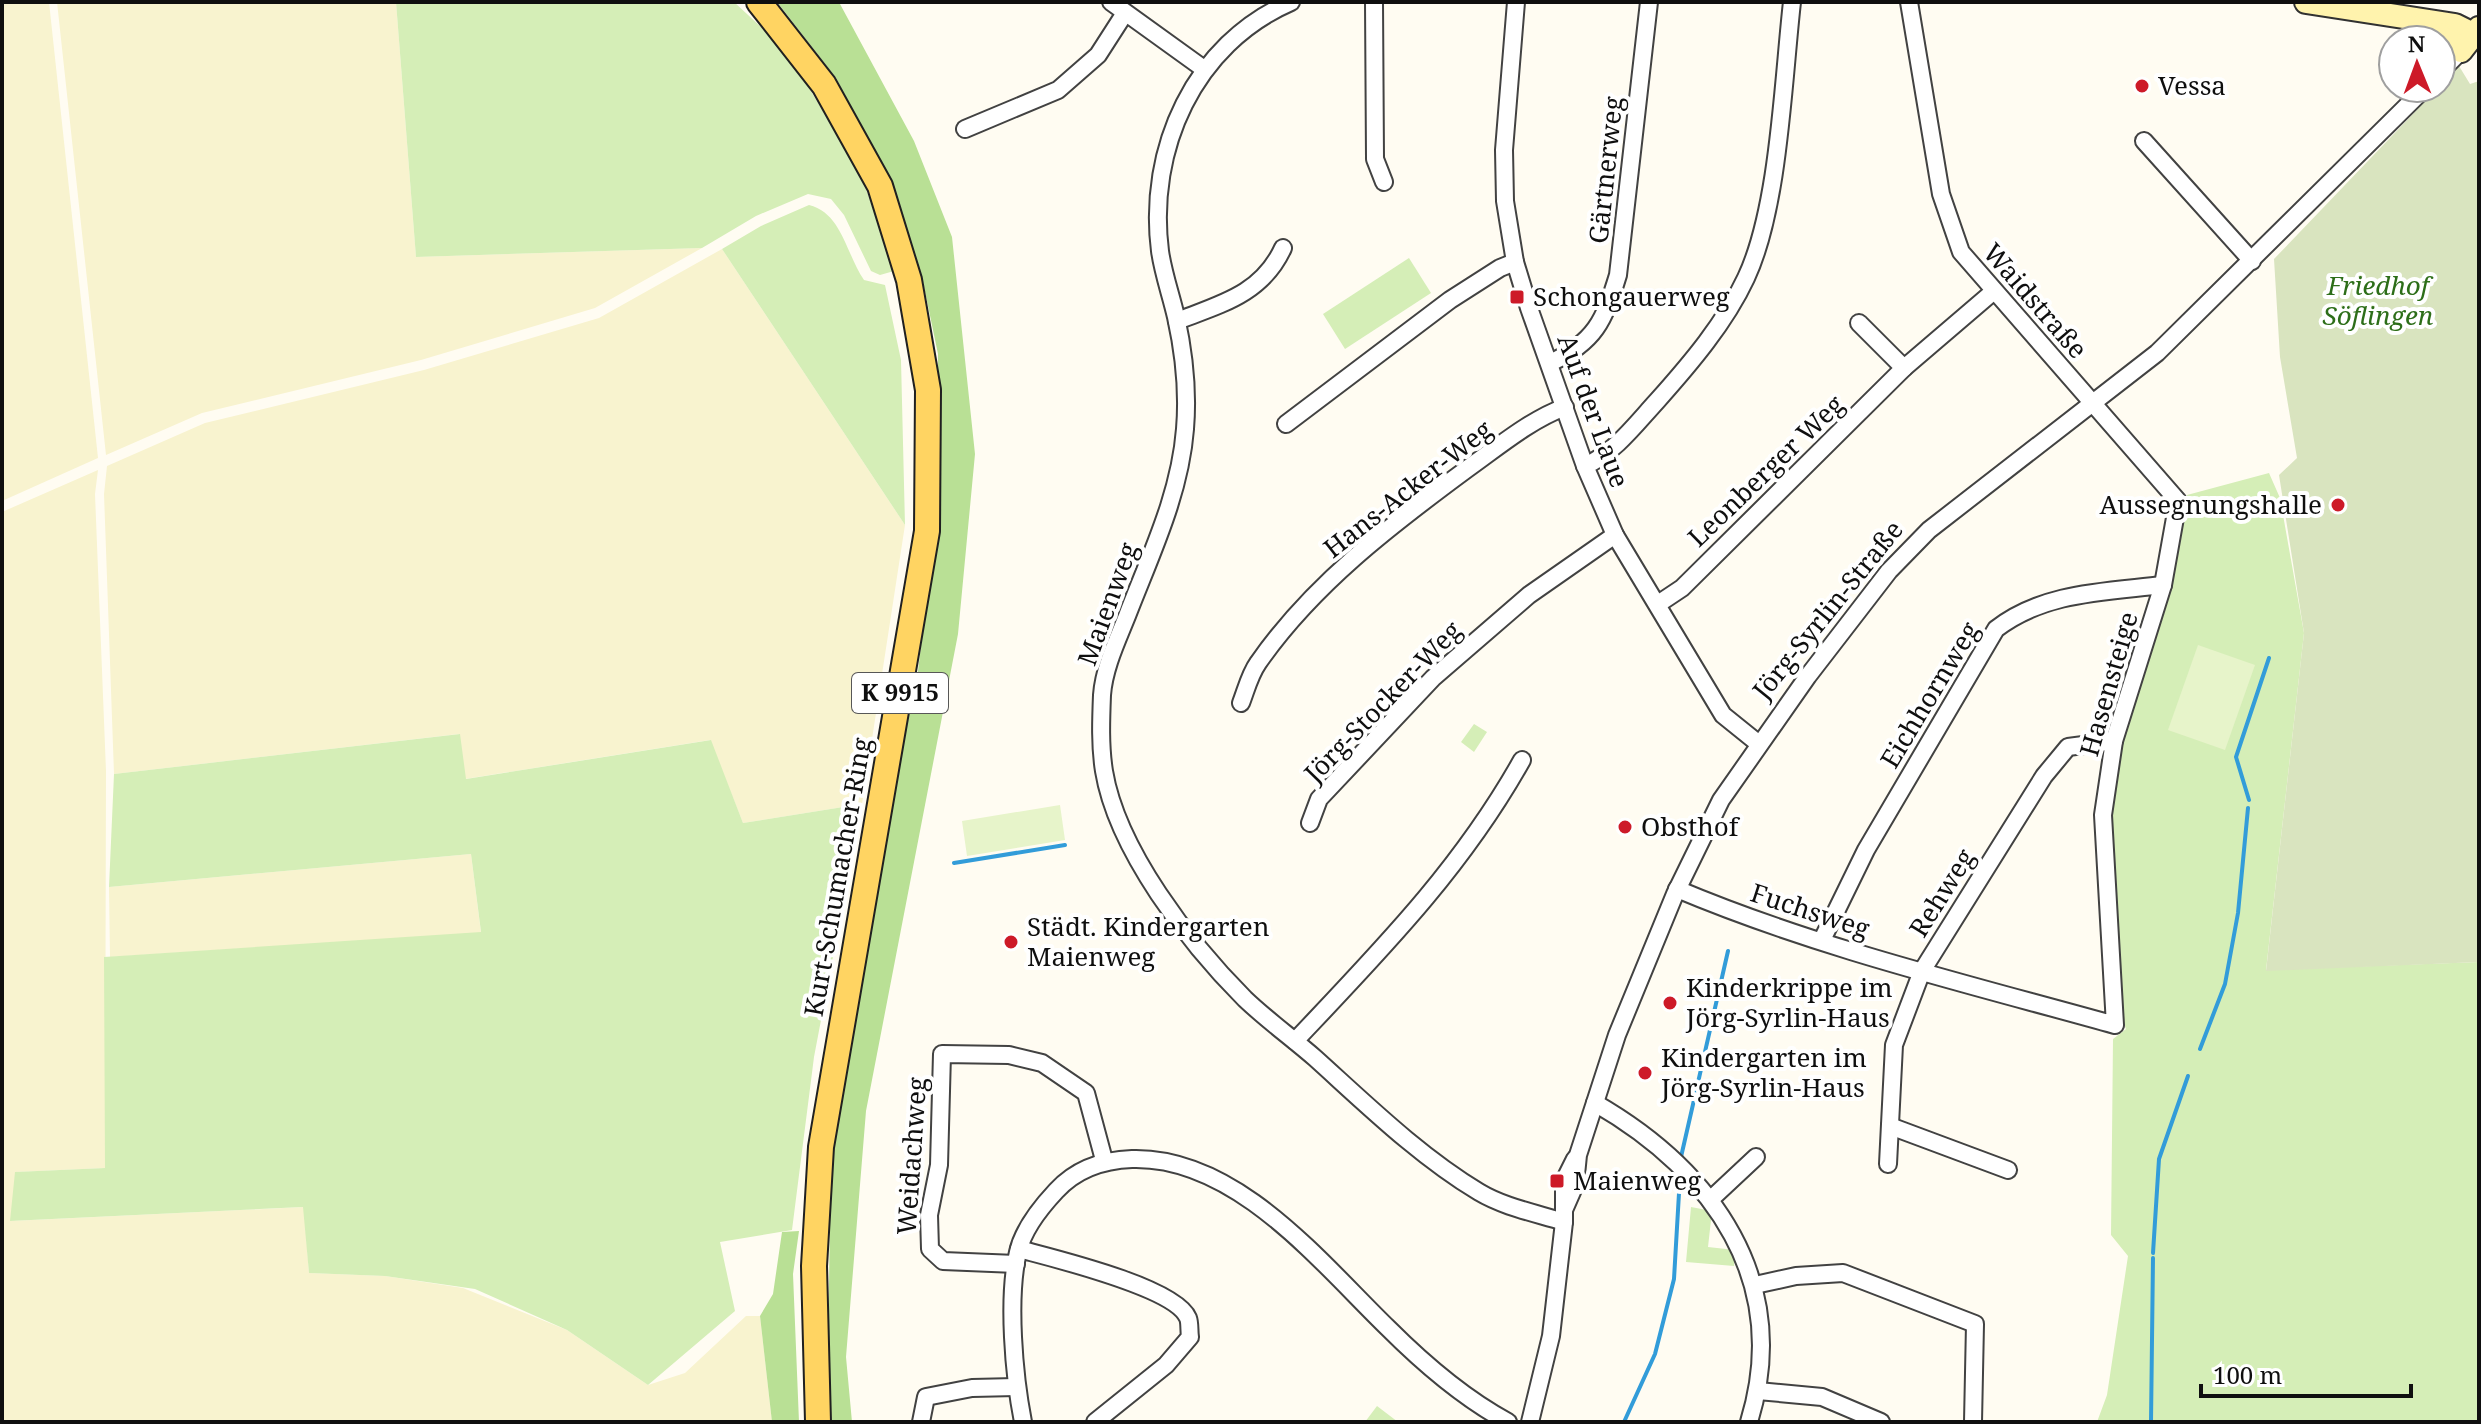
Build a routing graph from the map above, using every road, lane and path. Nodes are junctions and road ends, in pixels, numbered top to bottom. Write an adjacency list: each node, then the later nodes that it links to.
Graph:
1 (759, 2): 56 (main road, Kurt-Schumacher-Ring / K 9915)
2 (1111, 2): 10 (street)
3 (1291, 2): 13 (street, Maienweg)
4 (1374, 2): 17 (street)
5 (1516, 2): 20 (street, Auf der Laue)
6 (1649, 2): 24 (street, Gärtnerweg)
7 (1792, 2): 29 (street)
8 (1909, 2): 21 (street, Waidstraße)
9 (2306, 2): 11 (street)
10 (1125, 13): 13 (street); 15 (street)
11 (2474, 37): 12 (street)
12 (2457, 55)
13 (1204, 69): 22 (street, Maienweg)
14 (2409, 104): 19 (street, Jörg-Syrlin-Straße)
15 (965, 129)
16 (2144, 141): 19 (street)
17 (1384, 182)
18 (1283, 248): 22 (street)
19 (2252, 261): 26 (street, Jörg-Syrlin-Straße)
20 (1515, 262): 24 (street, Auf der Laue); 28 (street)
21 (1994, 291): 25 (street, Leonberger Weg); 26 (street, Waidstraße)
22 (1177, 321): 43 (street, Maienweg)
23 (1859, 323): 25 (street)
24 (1550, 363): 27 (street, Auf der Laue)
25 (1904, 368): 33 (street, Leonberger Weg)
26 (2091, 403): 30 (street, Waidstraße); 36 (street, Jörg-Syrlin-Straße)
27 (1565, 407): 29 (street, Auf der Laue); 34 (street, Hans-Acker-Weg)
28 (1286, 424)
29 (1585, 466): 31 (street, Auf der Laue)
30 (2178, 501): 32 (street, Hasensteige)
31 (1615, 535): 33 (street, Auf der Laue); 38 (street, Jörg-Stocker-Weg)
32 (2163, 585): 35 (street, Hasensteige); 40 (street, Eichhornweg)
33 (1658, 604): 36 (street, Auf der Laue)
34 (1241, 703)
35 (2114, 741): 41 (street, Rehweg); 42 (street, Hasensteige)
36 (1759, 744): 39 (street, Jörg-Syrlin-Straße)
37 (1522, 760): 43 (street)
38 (1310, 823)
39 (1677, 889): 40 (street, Fuchsweg); 44 (street, Jörg-Syrlin-Straße)
40 (1822, 940): 41 (street, Fuchsweg)
41 (1922, 971): 42 (street, Fuchsweg); 45 (street, Rehweg)
42 (2115, 1025)
43 (1295, 1041): 51 (street, Maienweg)
44 (1595, 1103): 50 (street); 51 (street, Jörg-Syrlin-Straße)
45 (1890, 1126): 48 (street, Rehweg); 49 (street)
46 (1756, 1157): 50 (street)
47 (1104, 1160): 52 (street); 52 (street, Weidachweg); 60 (street)
48 (1888, 1164)
49 (2008, 1170)
50 (1710, 1200): 53 (street)
51 (1564, 1216): 61 (street, Jörg-Syrlin-Straße)
52 (1017, 1256): 54 (street); 59 (street, Weidachweg)
53 (1755, 1285): 55 (street); 64 (street)
54 (1016, 1387): 57 (street); 58 (street)
55 (1758, 1391): 62 (street); 63 (street)
56 (818, 1422)
57 (921, 1422)
58 (1023, 1422)
59 (1095, 1422)
60 (1508, 1422)
61 (1530, 1422)
62 (1749, 1422)
63 (1881, 1422)
64 (1973, 1422)

